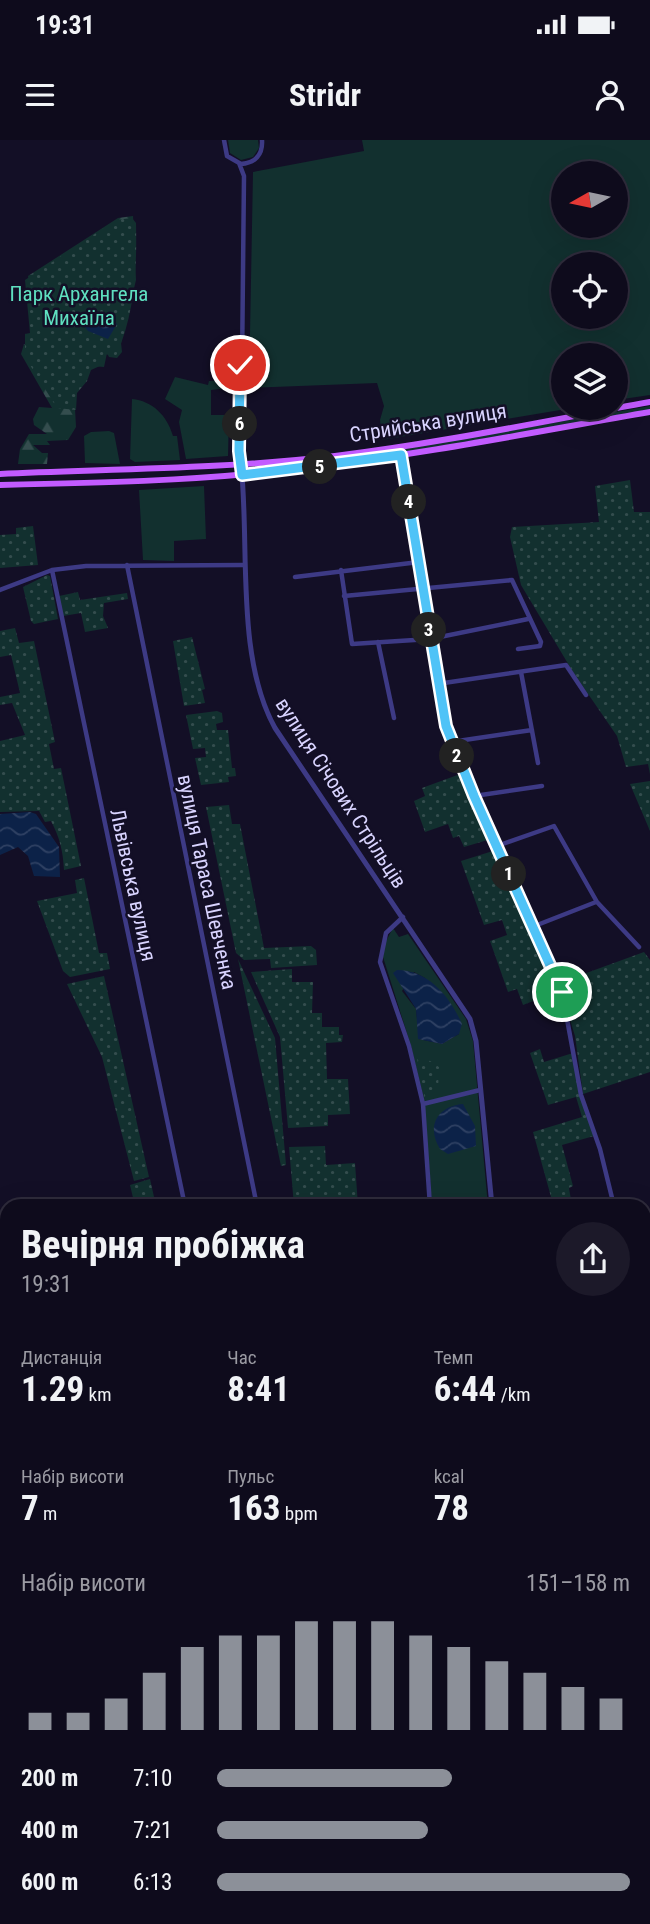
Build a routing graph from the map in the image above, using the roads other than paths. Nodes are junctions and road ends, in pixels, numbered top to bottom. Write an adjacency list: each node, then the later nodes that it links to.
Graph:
1 (224, 140): 6 (street)
2 (262, 140): 4 (street)
3 (267, 140): 4 (street)
4 (262, 149): 5 (street)
5 (253, 161): 6 (street); 7 (street)
6 (239, 163): 7 (street)
7 (244, 176): 11 (street)
8 (650, 402): 11 (main road, Стрийська вулиця)
9 (650, 412): 10 (main road, Стрийська вулиця)
10 (401, 455): 14 (main road, Стрийська вулиця); 17 (street)
11 (241, 464): 12 (main road, Стрийська вулиця); 14 (street, вулиця Січових Стрільців)
12 (80, 472): 13 (main road, Стрийська вулиця); 15 (main road)
13 (0, 474)
14 (242, 475): 15 (main road, Стрийська вулиця); 19 (street, вулиця Січових Стрільців)
15 (81, 483): 16 (main road, Стрийська вулиця)
16 (0, 485)
17 (419, 562): 21 (street); 23 (street)
18 (127, 565): 19 (street); 20 (street); 47 (street, вулиця Тараса Шевченка)
19 (244, 565): 41 (street, вулиця Січових Стрільців)
20 (52, 570): 24 (street); 46 (street, Львівська вулиця)
21 (341, 570): 22 (street); 25 (street)
22 (295, 577)
23 (423, 588): 25 (street); 26 (street); 27 (street)
24 (0, 590)
25 (344, 596): 28 (street)
26 (528, 619): 27 (street); 29 (street)
27 (430, 639): 28 (street); 31 (street)
28 (378, 642): 33 (street)
29 (517, 649)
30 (521, 672): 31 (street); 32 (street); 34 (street)
31 (437, 684): 35 (street)
32 (586, 695)
33 (394, 718)
34 (532, 730): 35 (street); 36 (street)
35 (451, 742): 38 (street)
36 (538, 763)
37 (542, 786): 38 (street)
38 (474, 796): 39 (street)
39 (497, 846): 40 (street); 42 (street)
40 (597, 902): 42 (street); 43 (street)
41 (403, 917): 44 (street, вулиця Січових Стрільців); 45 (street, вулиця Січових Стрільців)
42 (532, 927): 50 (street)
43 (639, 947)
44 (480, 1090): 45 (street); 49 (street, вулиця Січових Стрільців)
45 (423, 1104): 48 (street, вулиця Січових Стрільців)
46 (184, 1199)
47 (256, 1199)
48 (430, 1199)
49 (491, 1199)
50 (612, 1199)

